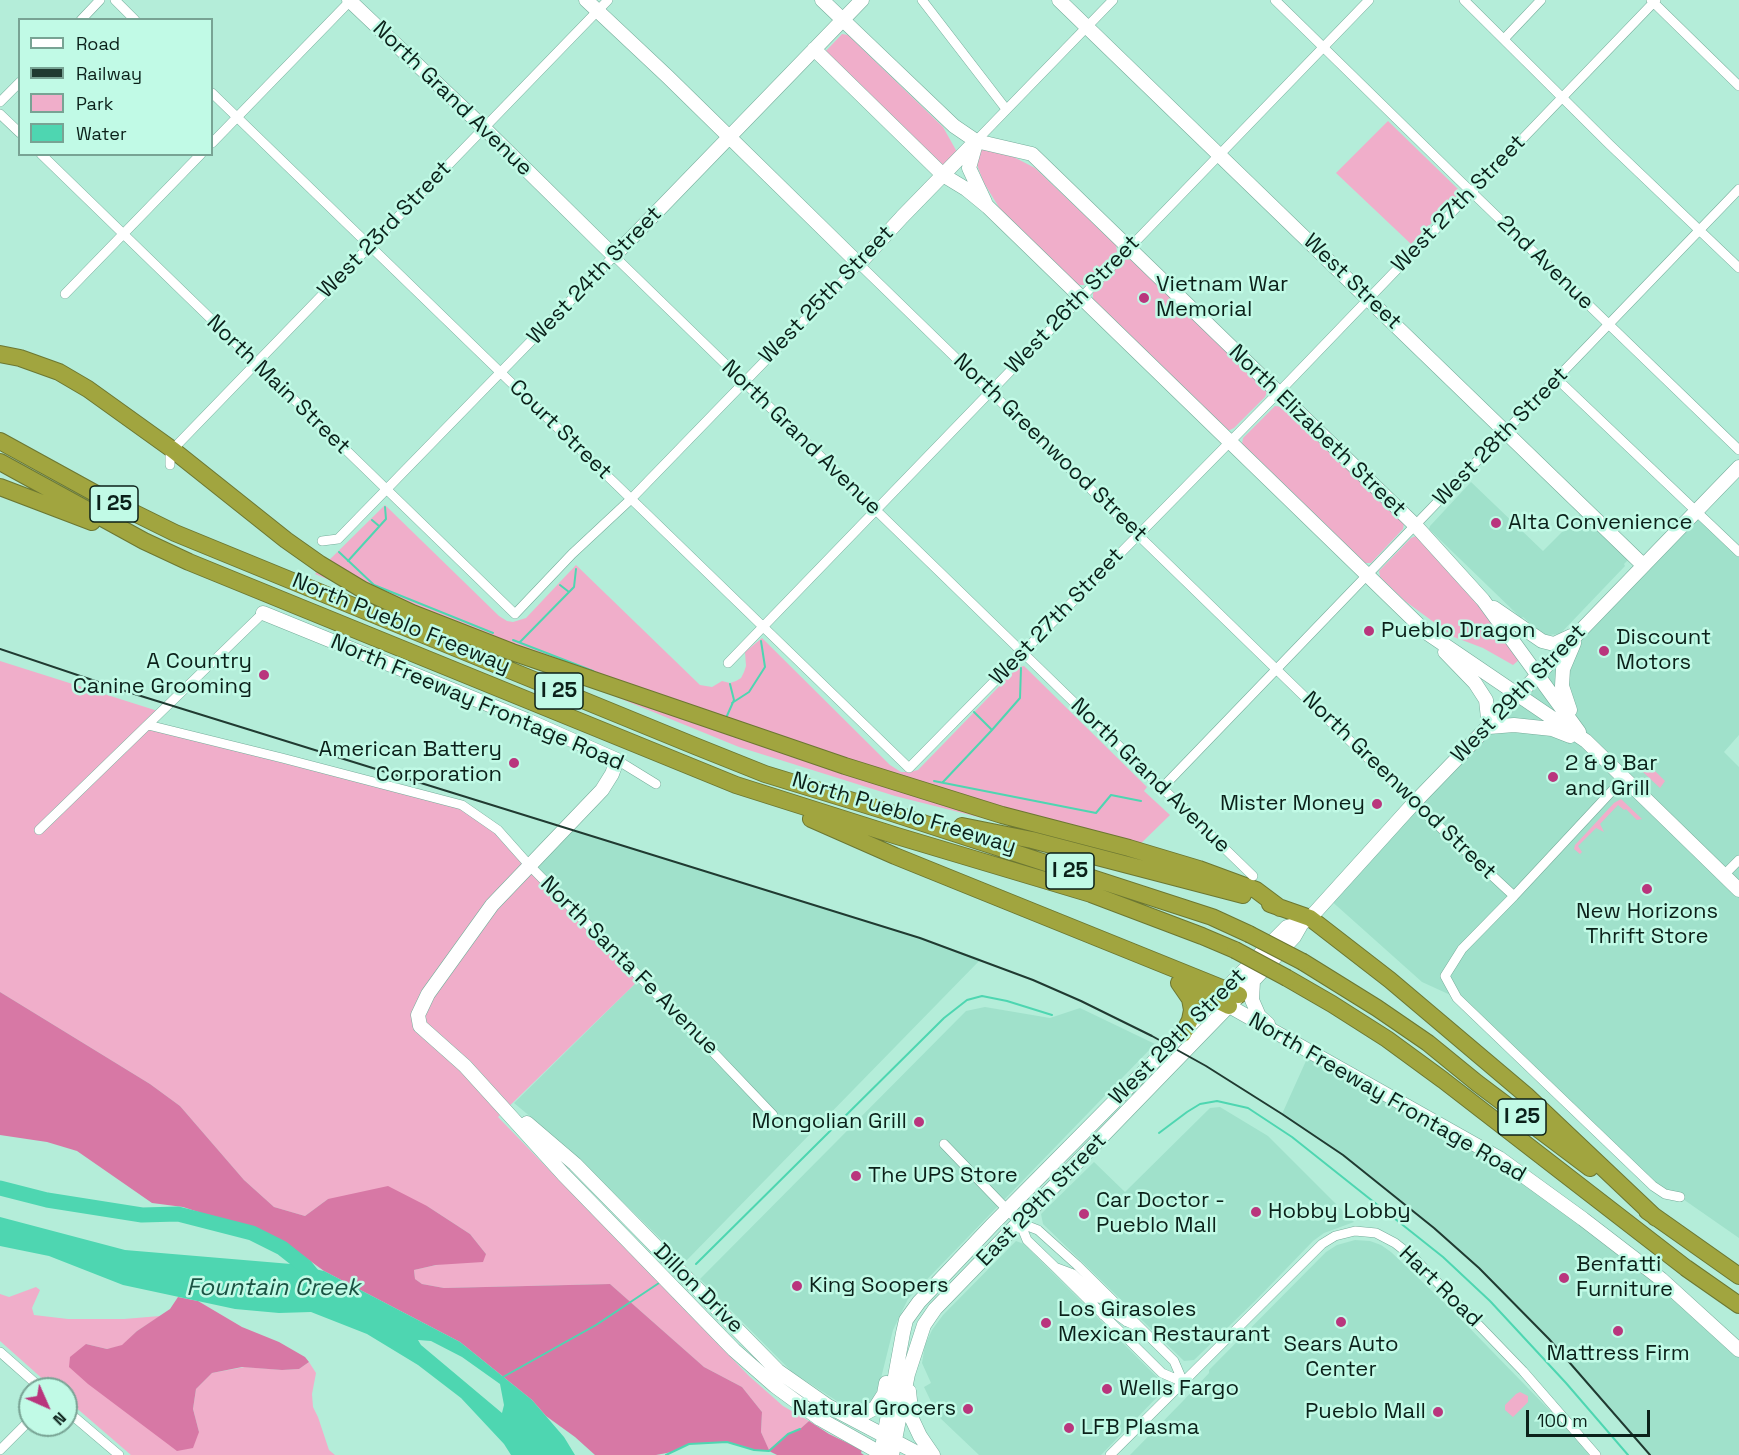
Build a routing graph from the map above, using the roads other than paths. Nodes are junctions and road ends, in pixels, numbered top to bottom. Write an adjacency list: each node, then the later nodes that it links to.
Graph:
1 (100, 0): 17 (street)
2 (115, 0): 18 (street)
3 (350, 0): 31 (street); 32 (main road, North Grand Avenue)
4 (586, 0): 16 (main road, North Greenwood Street)
5 (608, 0): 16 (street, West 23rd Street)
6 (822, 0): 19 (main road, North Elizabeth Street)
7 (862, 0): 19 (main road, West 24th Street)
8 (922, 0): 29 (street)
9 (1059, 0): 20 (main road, West Street)
10 (1113, 0): 20 (street, West 25th Street)
11 (1275, 0): 22 (street, 2nd Avenue)
12 (1369, 0): 22 (street, West 26th Street)
13 (1464, 0): 21 (street)
14 (1541, 0): 21 (street)
15 (1654, 1): 25 (street); 27 (street, West 27th Street)
16 (597, 11): 32 (street, West 23rd Street); 34 (main road, North Greenwood Street)
17 (83, 18)
18 (133, 18)
19 (843, 20): 23 (main road, West 24th Street); 35 (main road, North Elizabeth Street)
20 (1087, 26): 29 (street, West 25th Street); 37 (main road, West Street)
21 (1504, 39): 27 (street)
22 (1323, 47): 37 (street, West 26th Street); 42 (street, 2nd Avenue)
23 (814, 49): 34 (main road, West 24th Street); 40 (main road, North Elizabeth Street)
24 (18, 84): 28 (street)
25 (1739, 86)
26 (213, 94): 31 (street, Court Street)
27 (1563, 97): 42 (street, West 27th Street); 44 (street)
28 (0, 102)
29 (1006, 110): 35 (street, West 25th Street)
30 (0, 114): 33 (street)
31 (237, 118): 36 (street); 46 (street, Court Street)
32 (484, 128): 46 (street, West 23rd Street); 48 (main road, North Grand Avenue)
33 (18, 131)
34 (729, 137): 48 (main road, West 24th Street); 49 (main road, North Greenwood Street)
35 (976, 141): 40 (main road, West 25th Street); 43 (main road); 47 (main road, North Elizabeth Street)
36 (213, 143)
37 (1220, 155): 47 (street, West 26th Street); 53 (main road, West Street)
38 (43, 156): 45 (street, North Main Street)
39 (199, 156): 45 (street)
40 (943, 175): 43 (main road, North Elizabeth Street); 49 (main road, West 25th Street)
41 (1739, 189): 44 (street, West 28th Street)
42 (1472, 192): 53 (street, West 27th Street); 54 (street, 2nd Avenue)
43 (988, 207): 52 (main road, North Elizabeth Street)
44 (1700, 230): 50 (street); 54 (street, West 28th Street)
45 (123, 234): 51 (street); 56 (street, North Main Street)
46 (369, 246): 56 (street, West 23rd Street); 57 (street, Court Street)
47 (1128, 248): 52 (street, West 26th Street); 61 (main road, North Elizabeth Street)
48 (614, 256): 57 (street, West 24th Street); 59 (street, North Grand Avenue)
49 (859, 264): 59 (street, West 25th Street); 60 (street, North Greenwood Street)
50 (1739, 267)
51 (65, 294)
52 (1081, 297): 60 (street, West 26th Street); 64 (main road, North Elizabeth Street)
53 (1368, 298): 61 (street, West 27th Street); 62 (main road, West Street)
54 (1608, 324): 58 (street, West 28th Street); 65 (street, 2nd Avenue)
55 (0, 354): 66 (highway)
56 (255, 363): 66 (street, West 23rd Street); 70 (street, North Main Street)
57 (501, 373): 70 (street, West 24th Street); 71 (street, Court Street)
58 (1556, 378): 62 (street, West 28th Street); 73 (street)
59 (744, 382): 71 (street, West 25th Street); 72 (street, North Grand Avenue)
60 (990, 391): 72 (street, West 26th Street); 75 (street, North Greenwood Street)
61 (1278, 393): 64 (street, West 27th Street); 74 (main road, North Elizabeth Street)
62 (1506, 431): 74 (street, West 28th Street); 79 (main road, West Street)
63 (0, 441): 102 (highway, North Pueblo Freeway / I 25)
64 (1229, 441): 75 (street, West 27th Street); 80 (main road, North Elizabeth Street)
65 (1739, 450)
66 (172, 458): 110 (highway)
67 (0, 462): 76 (highway, North Pueblo Freeway / I 25)
68 (1739, 467): 73 (main road, West 29th Street)
69 (0, 487): 76 (highway)
70 (387, 490): 77 (street, West 24th Street); 83 (street, North Main Street)
71 (631, 499): 83 (street, West 25th Street); 84 (street, Court Street)
72 (876, 510): 84 (street, West 26th Street); 87 (street, North Grand Avenue)
73 (1696, 511): 78 (street); 79 (main road, West 29th Street)
74 (1416, 525): 80 (street, West 28th Street); 81 (main road, North Elizabeth Street)
75 (1138, 534): 87 (street, West 27th Street); 89 (street, North Greenwood Street)
76 (144, 541): 99 (highway, North Pueblo Freeway / I 25)
77 (322, 542)
78 (1739, 552)
79 (1643, 565): 86 (main road, West 29th Street)
80 (1367, 575): 85 (main road, North Elizabeth Street); 89 (street, West 28th Street)
81 (1483, 600): 86 (main road); 90 (main road, North Elizabeth Street)
82 (263, 613): 92 (street); 95 (main road, North Freeway Frontage Road)
83 (515, 614)
84 (763, 627): 88 (street, West 26th Street); 96 (street, Court Street)
85 (1427, 633): 91 (main road, North Elizabeth Street); 93 (main road)
86 (1578, 633): 90 (main road, West 29th Street); 94 (main road)
87 (1022, 652): 96 (street, West 27th Street); 100 (street, North Grand Avenue)
88 (729, 663)
89 (1277, 669): 100 (street, West 28th Street); 101 (street, North Greenwood Street)
90 (1538, 674): 91 (main road, West 29th Street); 94 (main road, North Elizabeth Street)
91 (1519, 694): 93 (main road, West 29th Street); 94 (main road, North Elizabeth Street)
92 (148, 725): 103 (street); 105 (street)
93 (1489, 727): 94 (main road); 101 (main road, West 29th Street)
94 (1586, 741): 97 (main road, North Elizabeth Street)
95 (617, 760): 98 (street, North Freeway Frontage Road); 105 (main road, North Santa Fe Avenue)
96 (909, 768)
97 (1624, 778): 106 (main road, North Elizabeth Street); 109 (street)
98 (656, 784)
99 (736, 785): 112 (highway); 126 (highway, North Pueblo Freeway / I 25, bridge)
100 (1162, 788): 107 (street, North Grand Avenue)
101 (1414, 803): 109 (street, North Greenwood Street); 111 (main road, West 29th Street)
102 (889, 812): 110 (highway); 123 (highway, North Pueblo Freeway / I 25, bridge)
103 (39, 830)
104 (1739, 860): 106 (street)
105 (530, 866): 118 (main road, Dillon Drive); 119 (street, North Santa Fe Avenue)
106 (1724, 875): 108 (main road, North Elizabeth Street)
107 (1253, 876)
108 (1739, 890)
109 (1514, 896): 121 (street)
110 (1280, 908): 111 (highway)
111 (1306, 921): 113 (main road, West 29th Street); 115 (main road, West 29th Street); 123 (highway)
112 (1128, 950): 114 (highway); 115 (highway)
113 (1253, 981): 115 (main road, West 29th Street); 117 (main road)
114 (1178, 982): 115 (highway); 116 (highway)
115 (1227, 998): 116 (main road, West 29th Street); 117 (main road, North Freeway Frontage Road); 124 (main road, East 29th Street)
116 (1183, 1034): 122 (main road, West 29th Street)
117 (1280, 1035): 134 (main road, North Freeway Frontage Road)
118 (495, 1097): 139 (main road, Dillon Drive); 144 (main road, Dillon Drive)
119 (773, 1115)
120 (944, 1144): 122 (street)
121 (1680, 1197)
122 (1008, 1210): 124 (street); 133 (main road, East 29th Street)
123 (1656, 1218): 127 (highway, North Pueblo Freeway / I 25)
124 (1020, 1223): 125 (street); 128 (street); 136 (main road, East 29th Street)
125 (1055, 1267): 128 (street); 131 (street)
126 (1686, 1268): 129 (highway, North Pueblo Freeway / I 25); 130 (highway)
127 (1739, 1276)
128 (1108, 1296): 132 (street)
129 (1739, 1305)
130 (1739, 1312)
131 (1103, 1315): 132 (street); 138 (street)
132 (1141, 1328): 138 (street)
133 (903, 1333): 139 (main road); 142 (main road, East 29th Street)
134 (1739, 1350)
135 (0, 1352): 137 (street)
136 (908, 1374): 142 (main road, East 29th Street); 147 (main road)
137 (28, 1377)
138 (1183, 1382): 148 (street, Hart Road); 149 (street, Hart Road)
139 (843, 1413): 142 (main road, Dillon Drive)
140 (78, 1420): 145 (street)
141 (18, 1432): 143 (street)
142 (889, 1438): 144 (main road, East 29th Street); 146 (main road, Dillon Drive)
143 (0, 1450)
144 (886, 1454)
145 (118, 1455)
146 (921, 1455)
147 (933, 1455)
148 (1110, 1455)
149 (1596, 1455)

